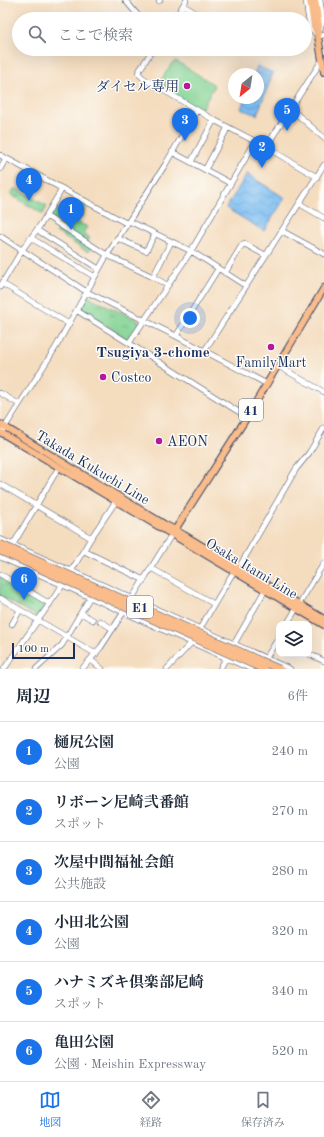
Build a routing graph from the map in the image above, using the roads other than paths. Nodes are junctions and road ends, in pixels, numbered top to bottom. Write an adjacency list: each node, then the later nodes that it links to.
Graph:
1 (125, 0): 8 (street)
2 (186, 0): 7 (street)
3 (306, 0): 11 (street)
4 (310, 0): 12 (main road)
5 (315, 0): 15 (main road)
6 (320, 0): 15 (street)
7 (184, 6): 9 (street); 10 (street)
8 (135, 12)
9 (180, 12)
10 (194, 12)
11 (308, 12)
12 (312, 12)
13 (312, 13): 15 (main road)
14 (312, 30): 15 (street)
15 (321, 35): 17 (main road)
16 (149, 56): 20 (street)
17 (322, 60): 18 (main road); 19 (street)
18 (324, 71)
19 (291, 109): 23 (street); 25 (street)
20 (197, 110): 21 (street); 26 (street)
21 (214, 120): 22 (street); 29 (street)
22 (228, 127): 24 (street); 32 (street)
23 (324, 138)
24 (255, 142): 25 (street); 35 (street)
25 (266, 147): 33 (street)
26 (172, 152): 29 (street); 40 (street)
27 (0, 155): 28 (street)
28 (6, 158): 31 (street); 36 (street)
29 (191, 162): 32 (street)
30 (324, 166): 33 (street)
31 (0, 170)
32 (205, 170): 35 (street)
33 (317, 176): 34 (street); 37 (street)
34 (324, 178)
35 (230, 183): 49 (street)
36 (62, 189): 38 (street); 40 (street)
37 (300, 204): 39 (street); 42 (street)
38 (46, 216): 41 (street); 51 (street)
39 (324, 218)
40 (127, 222): 43 (street); 46 (street)
41 (37, 230): 45 (street); 53 (street)
42 (282, 230): 50 (street); 52 (street)
43 (155, 234): 46 (street); 47 (street)
44 (0, 236): 48 (street)
45 (31, 238): 48 (street); 57 (street)
46 (117, 238): 51 (street)
47 (171, 242): 49 (street); 56 (street)
48 (22, 250): 58 (street); 62 (street)
49 (191, 251): 54 (street); 59 (street)
50 (324, 254)
51 (107, 255): 53 (street); 56 (street)
52 (265, 255): 55 (street); 60 (street)
53 (99, 269): 57 (street)
54 (218, 269): 55 (street); 67 (street)
55 (225, 273): 60 (street)
56 (152, 277): 59 (street)
57 (95, 278): 62 (street)
58 (2, 286): 66 (street)
59 (167, 286): 65 (street)
60 (246, 286): 69 (street)
61 (324, 288): 63 (main road, 41)
62 (87, 292): 64 (street); 65 (street)
63 (321, 298): 70 (main road, 41)
64 (76, 310): 66 (street); 68 (street)
65 (144, 320): 67 (street); 68 (street)
66 (69, 324): 74 (street)
67 (176, 336): 69 (street)
68 (129, 343): 75 (street)
69 (205, 350): 71 (street)
70 (278, 366): 71 (main road, 41); 72 (street)
71 (267, 384): 75 (main road, 41)
72 (324, 392)
73 (0, 393): 74 (street)
74 (19, 404): 77 (street)
75 (247, 417): 82 (main road, 41)
76 (324, 428): 92 (street)
77 (1, 430): 78 (main road, Takada Kukuchi Line); 82 (main road, Takada Kukuchi Line)
78 (59, 468): 80 (main road, Takada Kukuchi Line); 81 (street)
79 (0, 484): 81 (street)
80 (116, 501): 82 (main road, Takada Kukuchi Line); 83 (street)
81 (36, 506): 83 (street); 86 (street)
82 (173, 532): 91 (street); 92 (main road, Osaka Itami Line)
83 (91, 538): 88 (street)
84 (0, 539): 86 (street)
85 (0, 544): 136 (highway, E1, bridge)
86 (13, 545): 89 (street); 93 (street)
87 (0, 551): 135 (highway, E1, bridge)
88 (84, 551): 93 (street); 95 (street)
89 (2, 558): 96 (street)
90 (324, 563): 103 (street)
91 (151, 568): 95 (street); 102 (street)
92 (236, 569): 97 (main road, Osaka Itami Line); 102 (street); 103 (main road, Osaka Itami Line)
93 (72, 571): 96 (street); 100 (street)
94 (0, 574): 101 (street)
95 (144, 580): 100 (street)
96 (63, 585): 98 (street); 101 (street)
97 (265, 590): 103 (main road, Osaka Itami Line); 121 (street)
98 (90, 597): 105 (street); 106 (street)
99 (0, 598): 104 (street)
100 (132, 598): 105 (street); 117 (street)
101 (50, 604): 108 (street)
102 (214, 604): 117 (street)
103 (297, 606): 107 (main road, Osaka Itami Line); 112 (street); 114 (main road, Osaka Itami Line)
104 (20, 610): 108 (street); 113 (street)
105 (124, 612): 116 (street); 119 (street)
106 (81, 613): 110 (street); 118 (street)
107 (324, 619)
108 (38, 620): 115 (street); 128 (street)
109 (54, 620): 115 (street)
110 (93, 620)
111 (100, 621): 116 (street)
112 (289, 621)
113 (12, 624)
114 (324, 625)
115 (50, 627): 118 (street)
116 (113, 629): 122 (street)
117 (200, 629): 119 (street); 121 (street)
118 (67, 637): 122 (street); 129 (street)
119 (192, 642): 124 (street); 132 (street)
120 (276, 643): 125 (street)
121 (234, 644): 124 (street); 125 (street)
122 (96, 654): 126 (street)
123 (312, 655): 127 (street)
124 (226, 658): 133 (street); 134 (street)
125 (266, 658): 135 (street); 137 (street)
126 (91, 660): 130 (street); 131 (street)
127 (324, 661)
128 (4, 669)
129 (36, 669)
130 (82, 669)
131 (102, 669)
132 (167, 669)
133 (220, 669)
134 (251, 669)
135 (263, 669)
136 (279, 669)
137 (290, 669)

